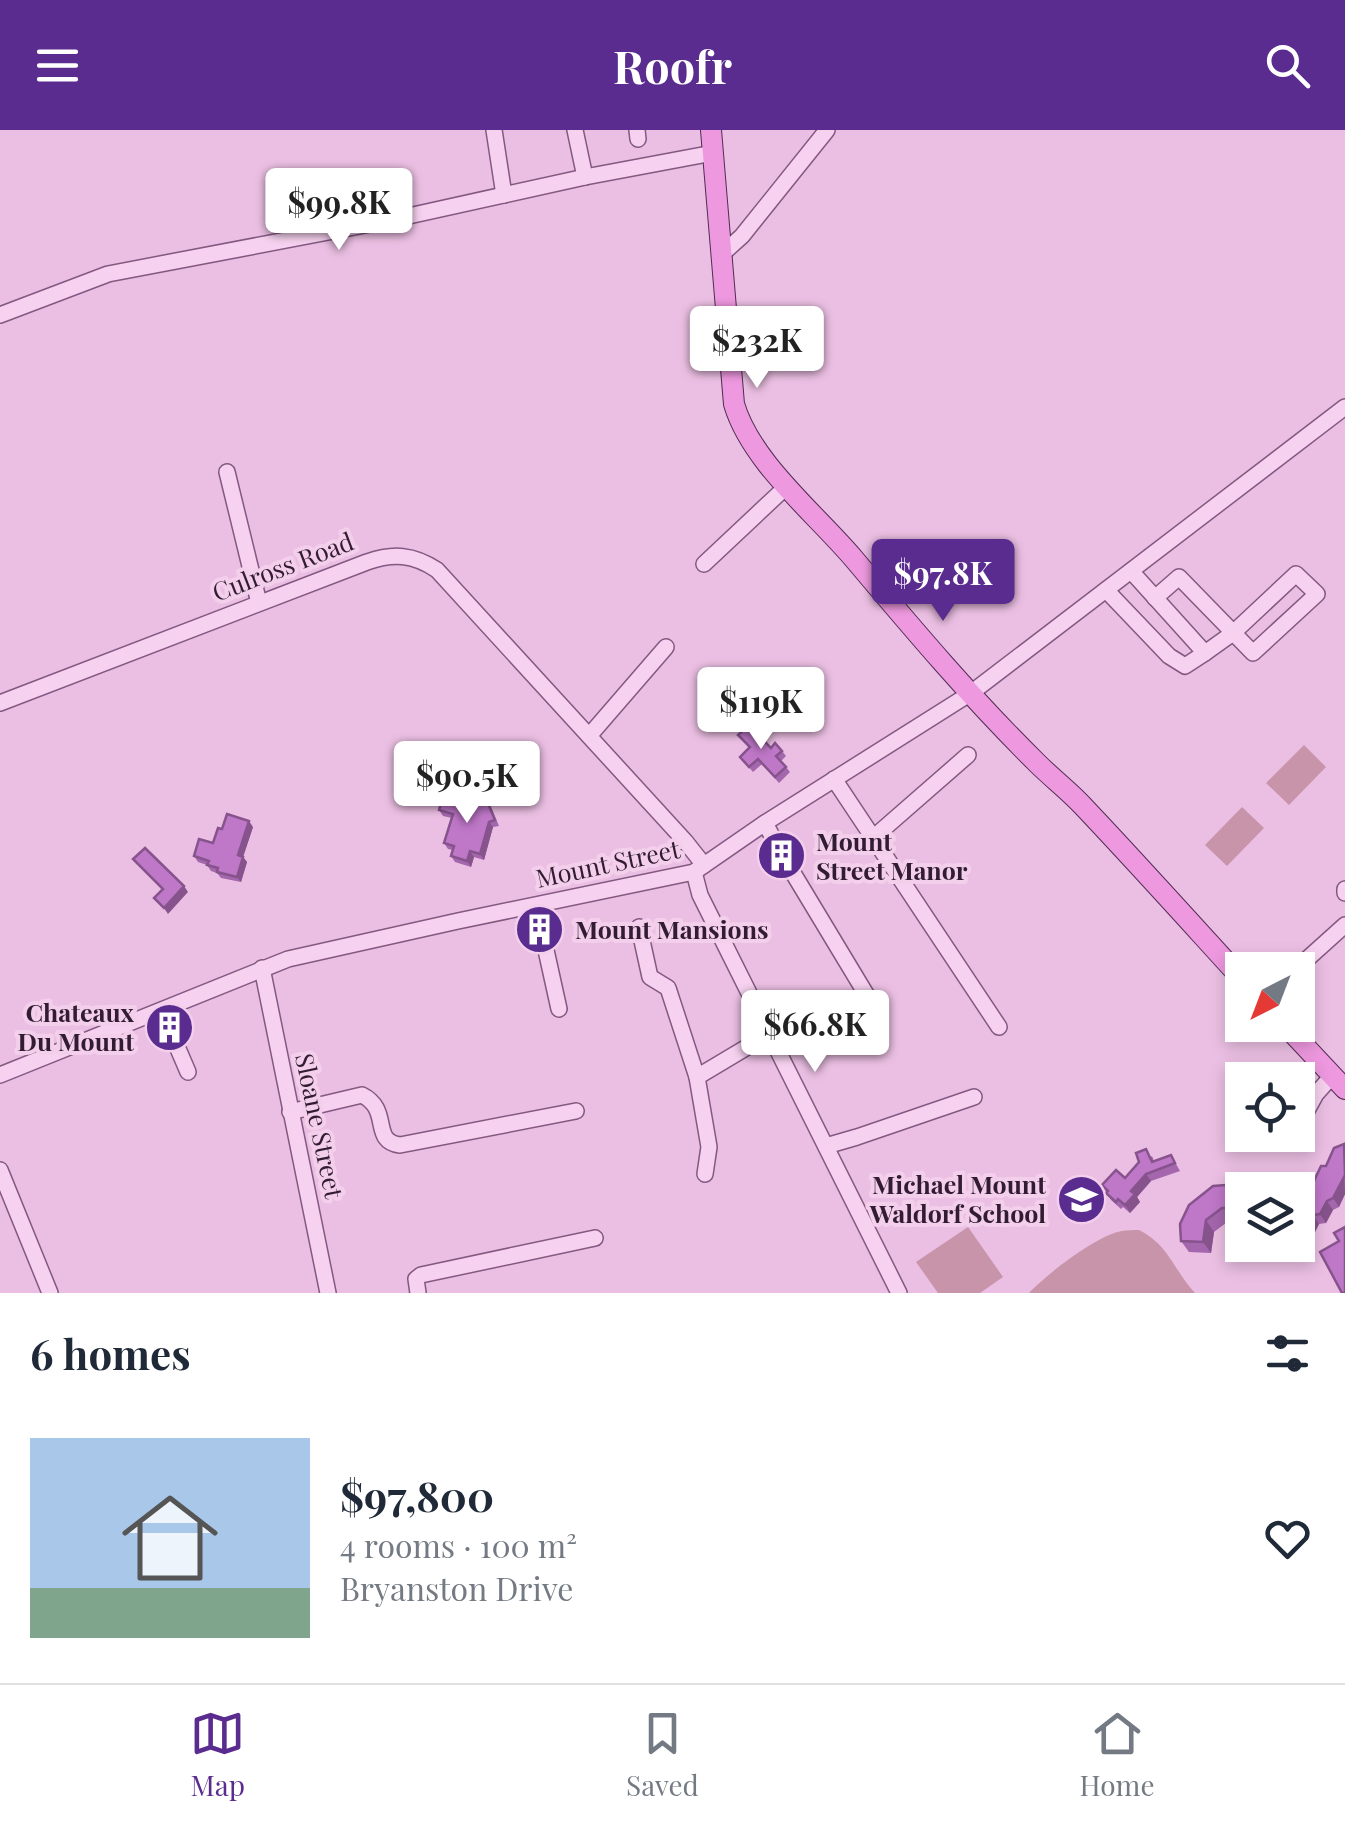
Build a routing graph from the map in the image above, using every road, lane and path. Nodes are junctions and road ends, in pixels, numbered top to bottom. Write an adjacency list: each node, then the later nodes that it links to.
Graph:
1 (494, 130): 7 (street)
2 (575, 130): 6 (street)
3 (712, 130): 5 (main road)
4 (827, 130): 8 (street)
5 (713, 153): 6 (street); 8 (main road)
6 (585, 177): 7 (street)
7 (504, 195): 9 (street)
8 (720, 255): 12 (main road)
9 (0, 315)
10 (1345, 407): 14 (street, Mount Street)
11 (227, 472): 17 (street)
12 (787, 486): 13 (street); 21 (main road)
13 (704, 564)
14 (1130, 571): 15 (street, Mount Street); 16 (street)
15 (1106, 590): 20 (street); 21 (street, Mount Street)
16 (1154, 598): 18 (street); 20 (street)
17 (260, 603): 22 (street, Culross Road); 23 (street, Culross Road)
18 (1233, 632): 18 (street); 20 (street)
19 (666, 648): 23 (street)
20 (1205, 653)
21 (977, 689): 25 (street, Mount Street); 33 (main road)
22 (0, 702)
23 (589, 736): 28 (street, Culross Road)
24 (968, 755): 27 (street)
25 (834, 779): 26 (street, Mount Street); 27 (street)
26 (765, 823): 28 (street, Mount Street); 36 (street)
27 (872, 838): 38 (street)
28 (699, 869): 29 (street, Mount Street); 39 (street, Culross Road)
29 (537, 904): 34 (street, Mount Street); 35 (street)
30 (1345, 925): 32 (street)
31 (639, 927): 43 (street)
32 (1315, 952)
33 (1225, 961)
34 (262, 968): 37 (street, Mount Street); 47 (street, Sloane Street)
35 (559, 1009)
36 (878, 1014)
37 (167, 1020): 41 (street); 42 (street, Mount Street)
38 (999, 1027)
39 (769, 1034): 43 (street); 49 (street, Culross Road)
40 (1301, 1042): 44 (main road)
41 (188, 1072)
42 (0, 1075)
43 (697, 1076): 51 (street)
44 (1339, 1083): 45 (street)
45 (1315, 1096)
46 (974, 1097): 49 (street)
47 (290, 1112): 48 (street); 54 (street, Sloane Street)
48 (576, 1112)
49 (826, 1146): 56 (street, Culross Road)
50 (0, 1170): 53 (street)
51 (705, 1174)
52 (595, 1238): 55 (street)
53 (50, 1293)
54 (328, 1293)
55 (418, 1293)
56 (899, 1293)

